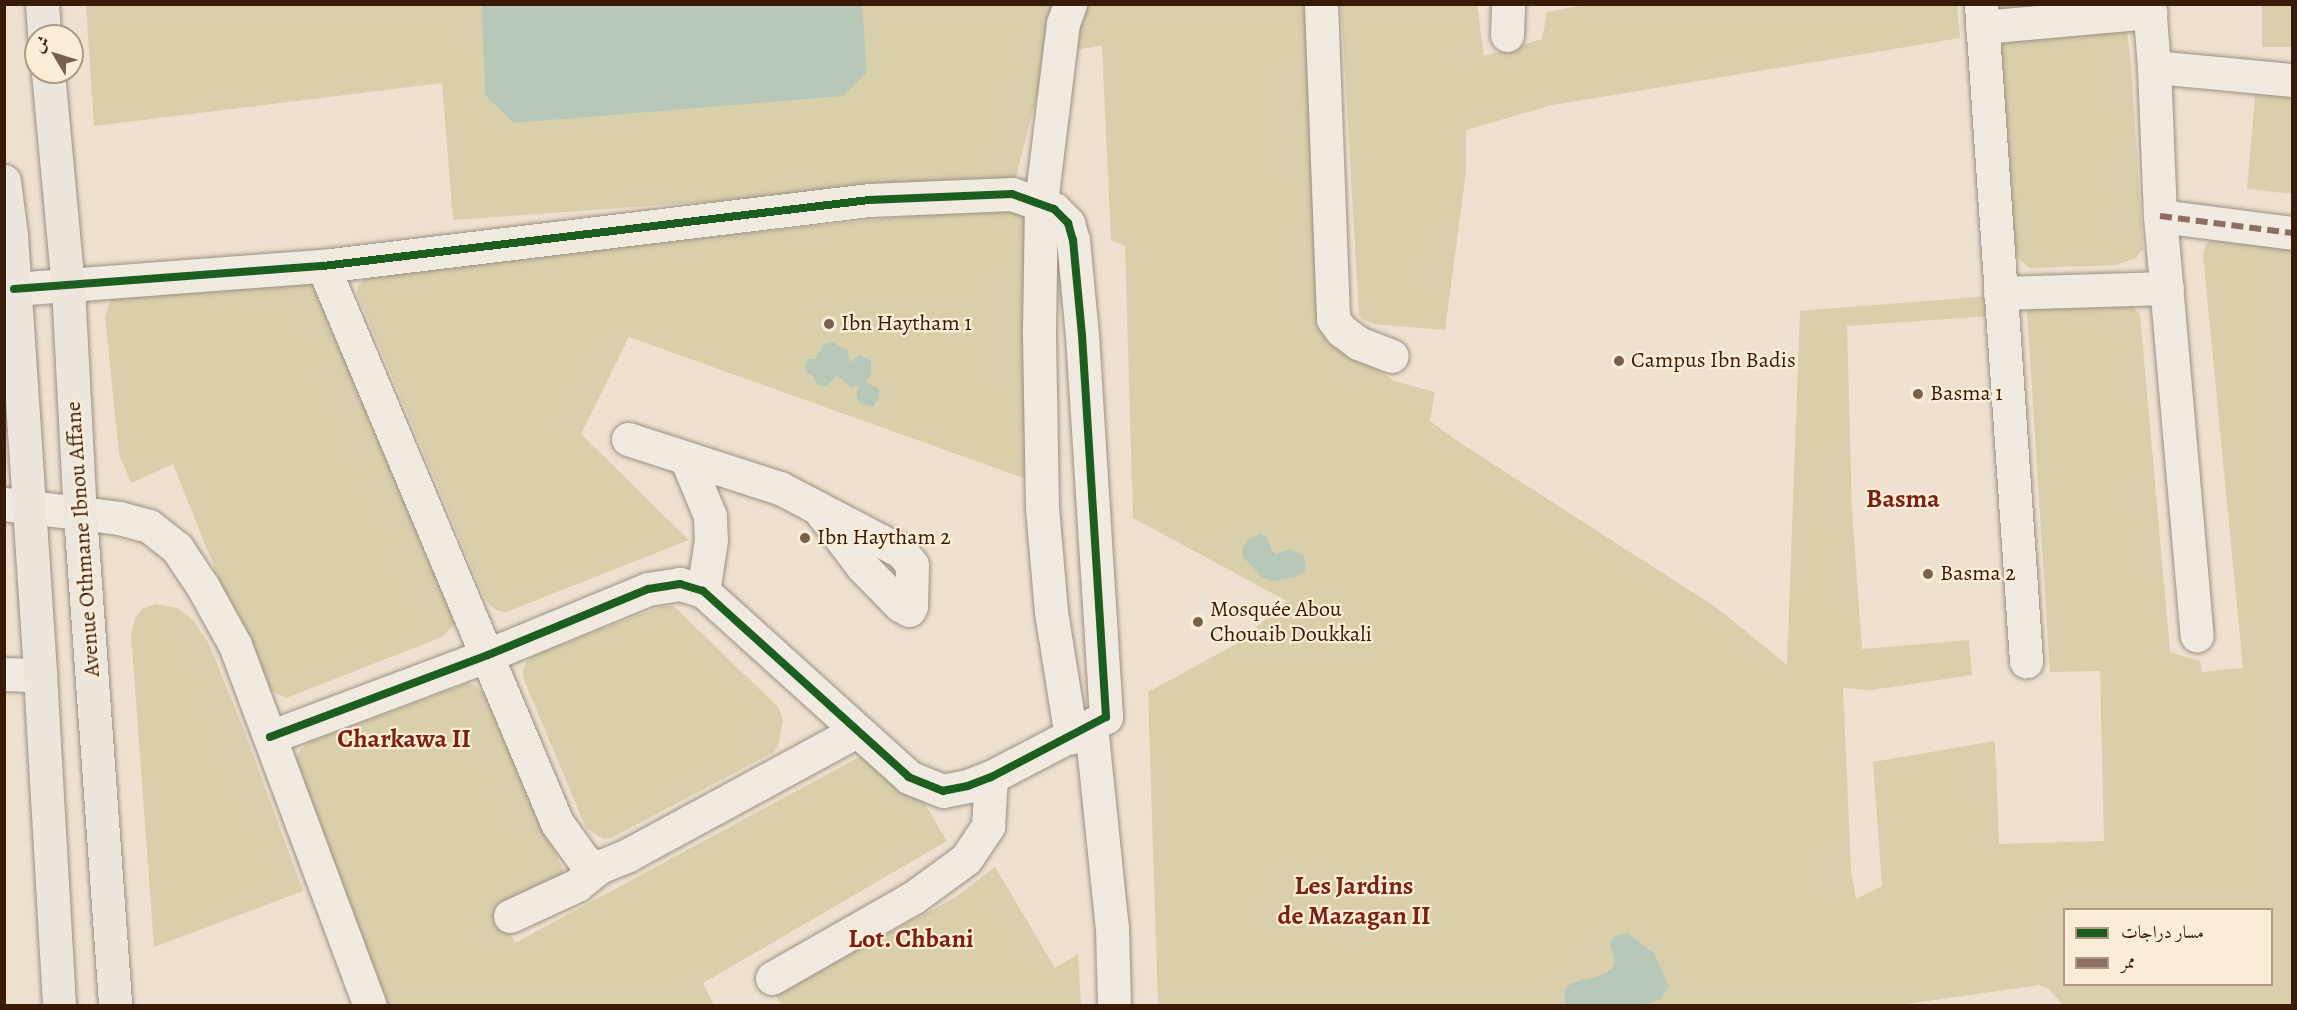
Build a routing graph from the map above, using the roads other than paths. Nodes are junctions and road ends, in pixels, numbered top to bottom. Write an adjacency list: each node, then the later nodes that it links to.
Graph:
1 (42, 4): 6 (main road)
2 (1070, 4): 11 (street)
3 (1321, 4): 21 (street)
4 (2149, 8): 5 (street); 7 (street)
5 (1982, 16): 18 (street)
6 (43, 24)
7 (2154, 67): 8 (street); 12 (street)
8 (2292, 80)
9 (49, 84): 15 (main road, Avenue Othmane Ibnou Affane)
10 (4, 182): 17 (main road)
11 (1041, 203): 14 (street); 19 (street); 20 (street)
12 (2160, 216): 13 (street); 16 (street)
13 (2292, 232)
14 (323, 266): 15 (street); 31 (street)
15 (68, 287): 17 (street); 28 (main road, Avenue Othmane Ibnou Affane)
16 (2167, 288): 18 (street); 30 (street)
17 (14, 289): 26 (main road)
18 (2000, 293): 32 (street)
19 (1083, 335): 20 (street); 23 (street)
20 (1039, 336): 24 (street)
21 (1392, 356)
22 (628, 439): 25 (street)
23 (1091, 448): 24 (street); 36 (street)
24 (1040, 457): 36 (street)
25 (687, 458): 27 (street); 29 (street)
26 (16, 505): 28 (street); 34 (main road)
27 (818, 508)
28 (80, 514): 37 (street); 43 (main road, Avenue Othmane Ibnou Affane)
29 (703, 591): 31 (street); 35 (street)
30 (2197, 635)
31 (488, 656): 37 (street); 39 (street)
32 (2026, 662)
33 (4, 675): 34 (street)
34 (40, 675): 42 (main road)
35 (856, 731): 38 (street); 39 (street)
36 (1081, 731): 38 (street); 45 (street)
37 (270, 737): 44 (street)
38 (991, 777): 41 (street)
39 (599, 867): 40 (street)
40 (510, 916)
41 (772, 978)
42 (58, 1005)
43 (115, 1005)
44 (370, 1005)
45 (1114, 1005)

